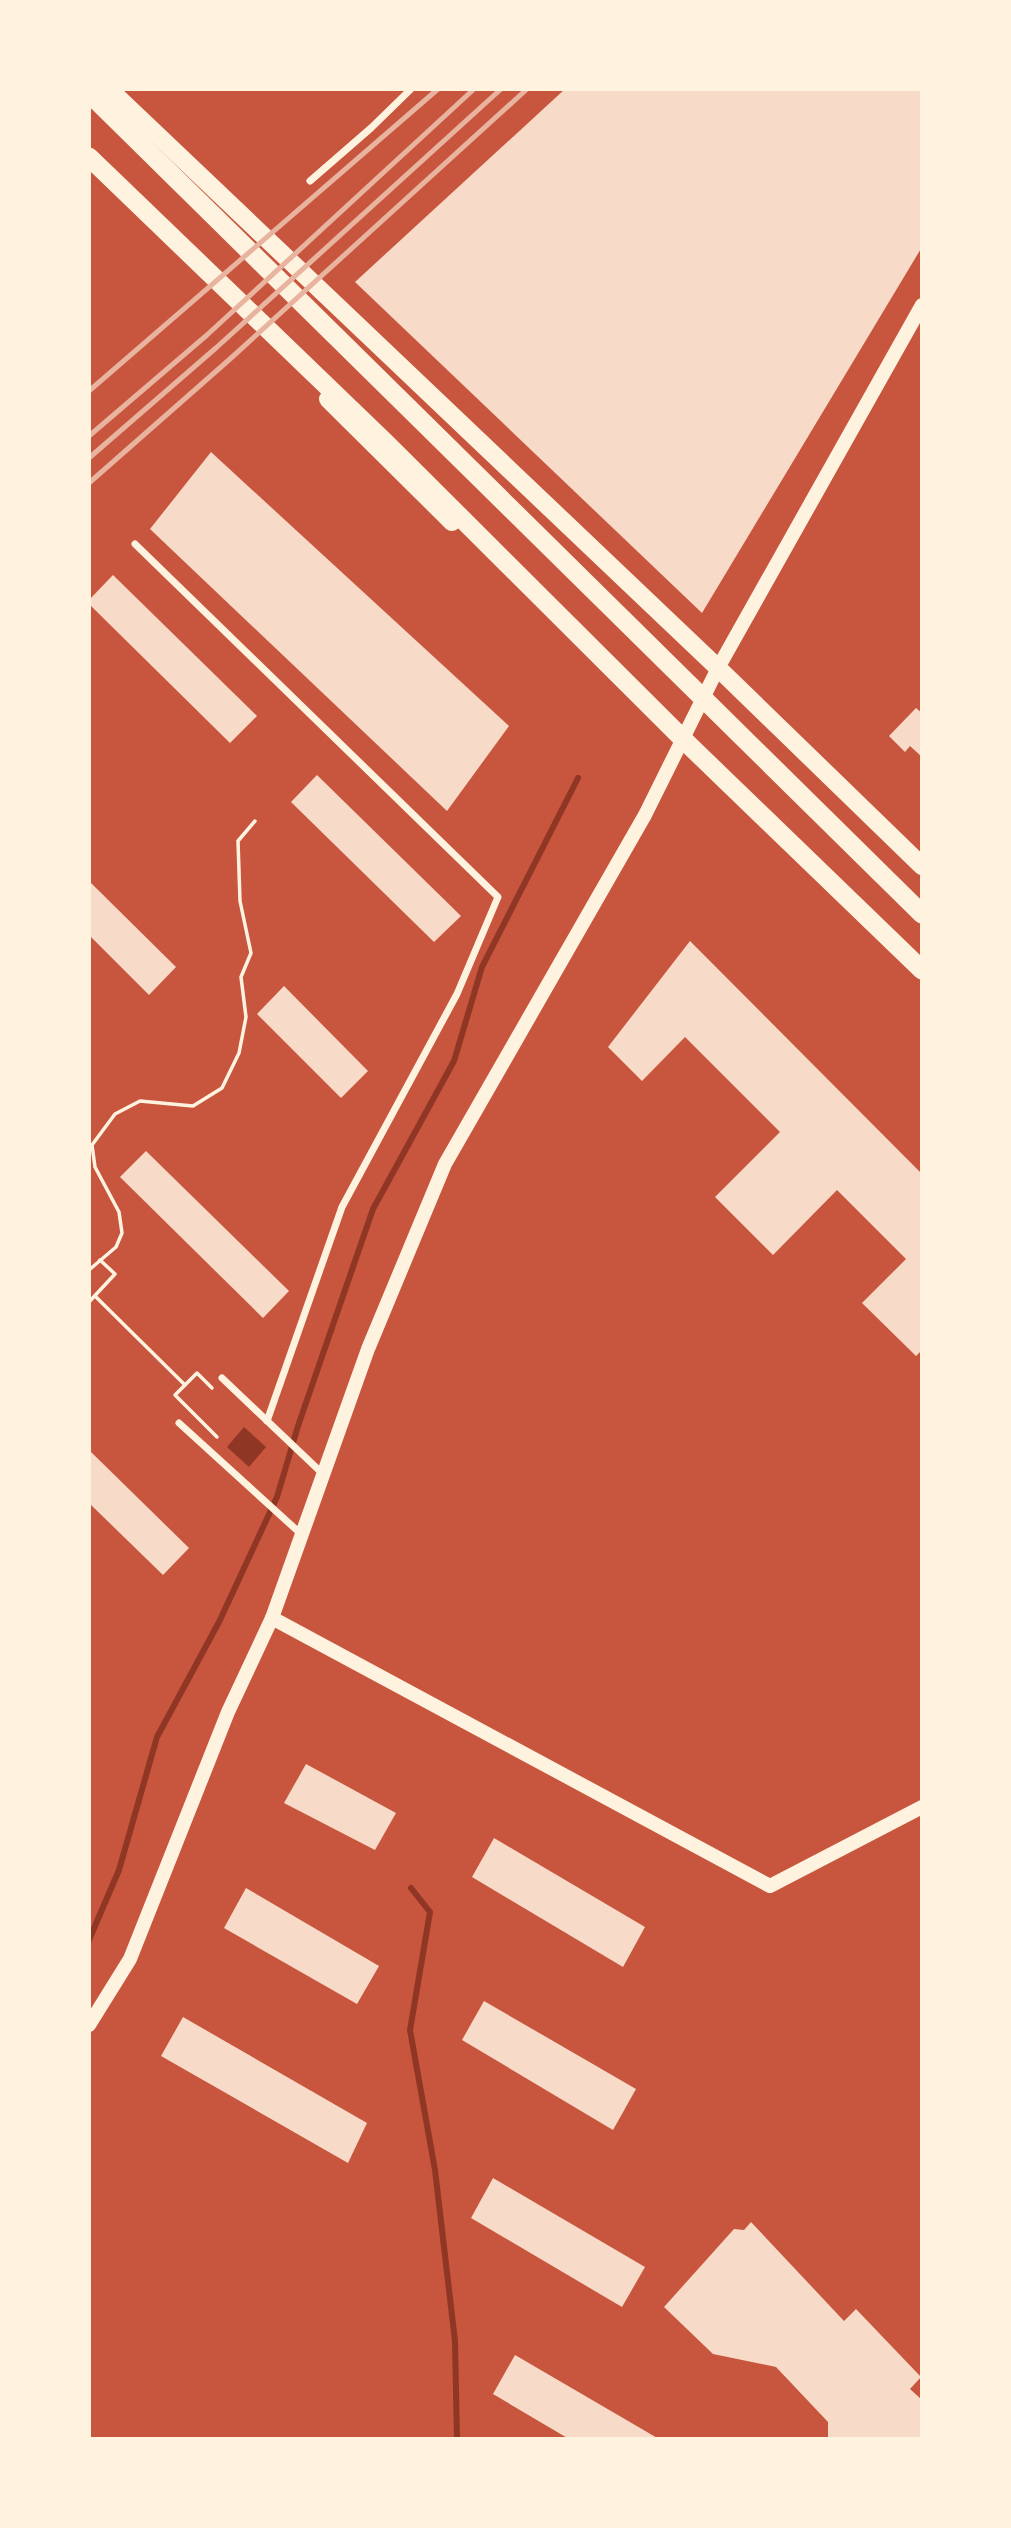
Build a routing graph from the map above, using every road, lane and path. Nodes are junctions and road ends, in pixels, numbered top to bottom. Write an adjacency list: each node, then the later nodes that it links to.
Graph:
1 (109, 89): 8 (main road)
2 (411, 89): 5 (street)
3 (91, 91): 12 (highway)
4 (89, 159): 9 (main road); 13 (highway)
5 (310, 181)
6 (922, 304): 8 (main road)
7 (135, 544): 23 (street)
8 (718, 668): 9 (main road); 11 (main road)
9 (680, 747): 14 (main road); 25 (main road)
10 (255, 821): 15 (path)
11 (922, 866)
12 (922, 914)
13 (922, 971)
14 (922, 978)
15 (100, 1260): 16 (path); 17 (path)
16 (89, 1270)
17 (95, 1297): 18 (path); 21 (path)
18 (89, 1302)
19 (197, 1373): 21 (path)
20 (222, 1378): 23 (street)
21 (186, 1385): 22 (path)
22 (175, 1395)
23 (267, 1421): 25 (street)
24 (179, 1423): 26 (street)
25 (323, 1475): 26 (main road)
26 (302, 1535): 27 (main road)
27 (272, 1618): 28 (main road); 29 (main road)
28 (922, 1807)
29 (89, 2025)

